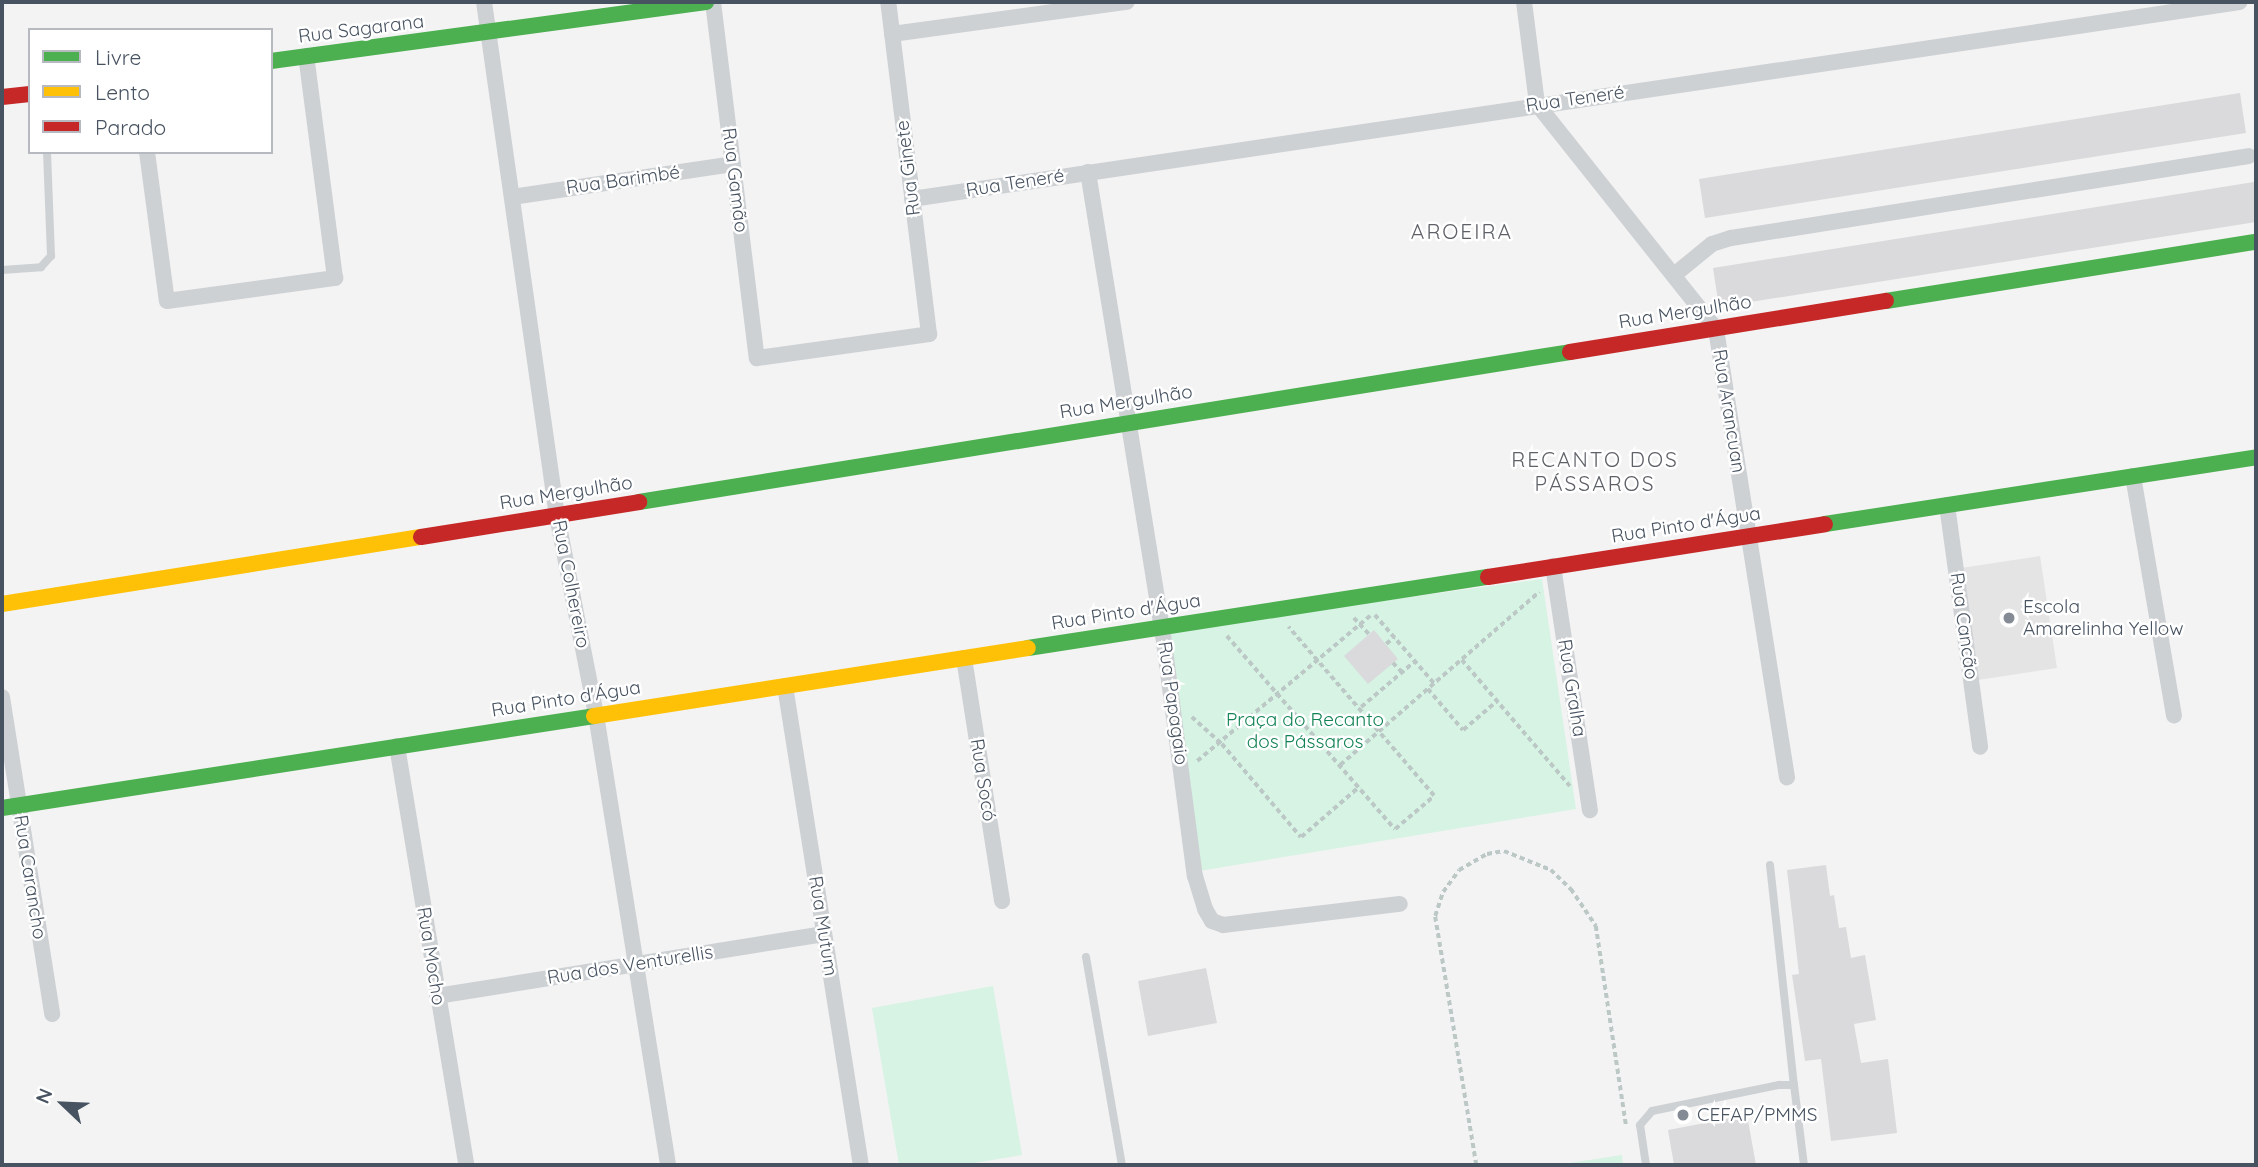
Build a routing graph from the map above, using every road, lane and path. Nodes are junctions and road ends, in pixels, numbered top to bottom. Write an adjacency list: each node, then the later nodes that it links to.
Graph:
1 (484, 2): 8 (street, Rua Colhereiro)
2 (706, 2): 8 (street, Rua Sagarana)
3 (713, 2): 18 (street, Rua Gamão)
4 (888, 2): 9 (street, Rua Ginete)
5 (1127, 2): 9 (street)
6 (1524, 2): 14 (street)
7 (2239, 2): 14 (street, Rua Teneré)
8 (488, 34): 10 (street, Rua Sagarana); 20 (street, Rua Colhereiro)
9 (892, 34): 21 (street, Rua Ginete)
10 (306, 56): 11 (street, Rua Sagarana); 16 (street)
11 (273, 61)
12 (28, 94): 13 (street)
13 (2, 97)
14 (1537, 104): 19 (street, Rua Teneré); 24 (street, Rua Arancuan)
15 (47, 154): 23 (lane)
16 (147, 154)
17 (2249, 156): 24 (street)
18 (733, 164): 20 (street, Rua Barimbé); 26 (street, Rua Gamão)
19 (1088, 172): 21 (street, Rua Teneré); 27 (street, Rua Papagaio)
20 (512, 197): 31 (street, Rua Colhereiro)
21 (912, 199): 26 (street, Rua Ginete)
22 (2256, 242): 25 (street, Rua Mergulhão)
23 (2, 270)
24 (1674, 275): 25 (street, Rua Arancuan)
25 (1716, 329): 27 (street, Rua Mergulhão); 32 (street, Rua Arancuan)
26 (929, 334)
27 (1128, 423): 31 (street, Rua Mergulhão); 39 (street, Rua Papagaio)
28 (2256, 457): 29 (street, Rua Pinto d'Água)
29 (2133, 476): 30 (street, Rua Pinto d'Água); 57 (street)
30 (1947, 505): 32 (street, Rua Pinto d'Água); 61 (street, Rua Cancão)
31 (557, 516): 34 (street, Rua Mergulhão); 56 (street, Rua Colhereiro)
32 (1749, 536): 33 (street, Rua Pinto d'Água); 64 (street, Rua Arancuan)
33 (1554, 572): 36 (street, Rua Pinto d'Água); 44 (path); 68 (street, Rua Gralha)
34 (2, 604)
35 (1383, 607): 37 (path)
36 (1273, 610): 38 (street, Rua Pinto d'Água); 43 (path)
37 (1374, 613): 40 (path); 43 (path)
38 (1213, 619): 39 (street, Rua Pinto d'Água); 51 (path)
39 (1162, 627): 42 (street, Rua Pinto d'Água); 53 (street, Rua Papagaio)
40 (1394, 637): 41 (path); 45 (path)
41 (1386, 644)
42 (964, 658): 49 (street, Rua Pinto d'Água); 70 (street, Rua Socó)
43 (1319, 660): 51 (path); 55 (path)
44 (1462, 660): 48 (path); 54 (path)
45 (1415, 661): 47 (path); 48 (path)
46 (1393, 663): 47 (path)
47 (1402, 672): 55 (path)
48 (1434, 684): 50 (path)
49 (785, 686): 56 (street, Rua Pinto d'Água); 72 (street, Rua Mutum)
50 (1428, 689): 54 (path); 58 (path)
51 (1280, 694): 59 (path); 62 (path)
52 (2, 698): 66 (street, Rua Carancho)
53 (1173, 700): 59 (path); 63 (street, Rua Papagaio)
54 (1497, 701): 68 (path)
55 (1360, 708): 58 (path)
56 (596, 715): 60 (street, Rua Pinto d'Água); 74 (street, Rua Colhereiro)
57 (2174, 716)
58 (1379, 731): 62 (path); 65 (path)
59 (1222, 744): 63 (path); 65 (path)
60 (397, 746): 66 (street, Rua Pinto d'Água); 75 (street, Rua Mocho)
61 (1980, 747)
62 (1340, 765): 65 (path)
63 (1183, 770): 71 (street, Rua Papagaio)
64 (1787, 777)
65 (1359, 788)
66 (19, 805): 67 (street, Rua Pinto d'Água); 76 (street, Rua Carancho)
67 (2, 808)
68 (1590, 810)
69 (1770, 865): 77 (lane)
70 (1002, 901)
71 (1399, 904)
72 (824, 934): 74 (street, Rua dos Venturellis); 81 (street, Rua Mutum)
73 (1086, 957): 82 (lane)
74 (636, 964): 75 (street, Rua dos Venturellis); 80 (street, Rua Colhereiro)
75 (437, 996): 79 (street, Rua Mocho)
76 (52, 1014)
77 (1794, 1085): 84 (lane); 85 (lane)
78 (1629, 1139): 83 (path)
79 (466, 1165)
80 (668, 1165)
81 (861, 1165)
82 (1122, 1165)
83 (1476, 1165)
84 (1646, 1165)
85 (1804, 1165)

